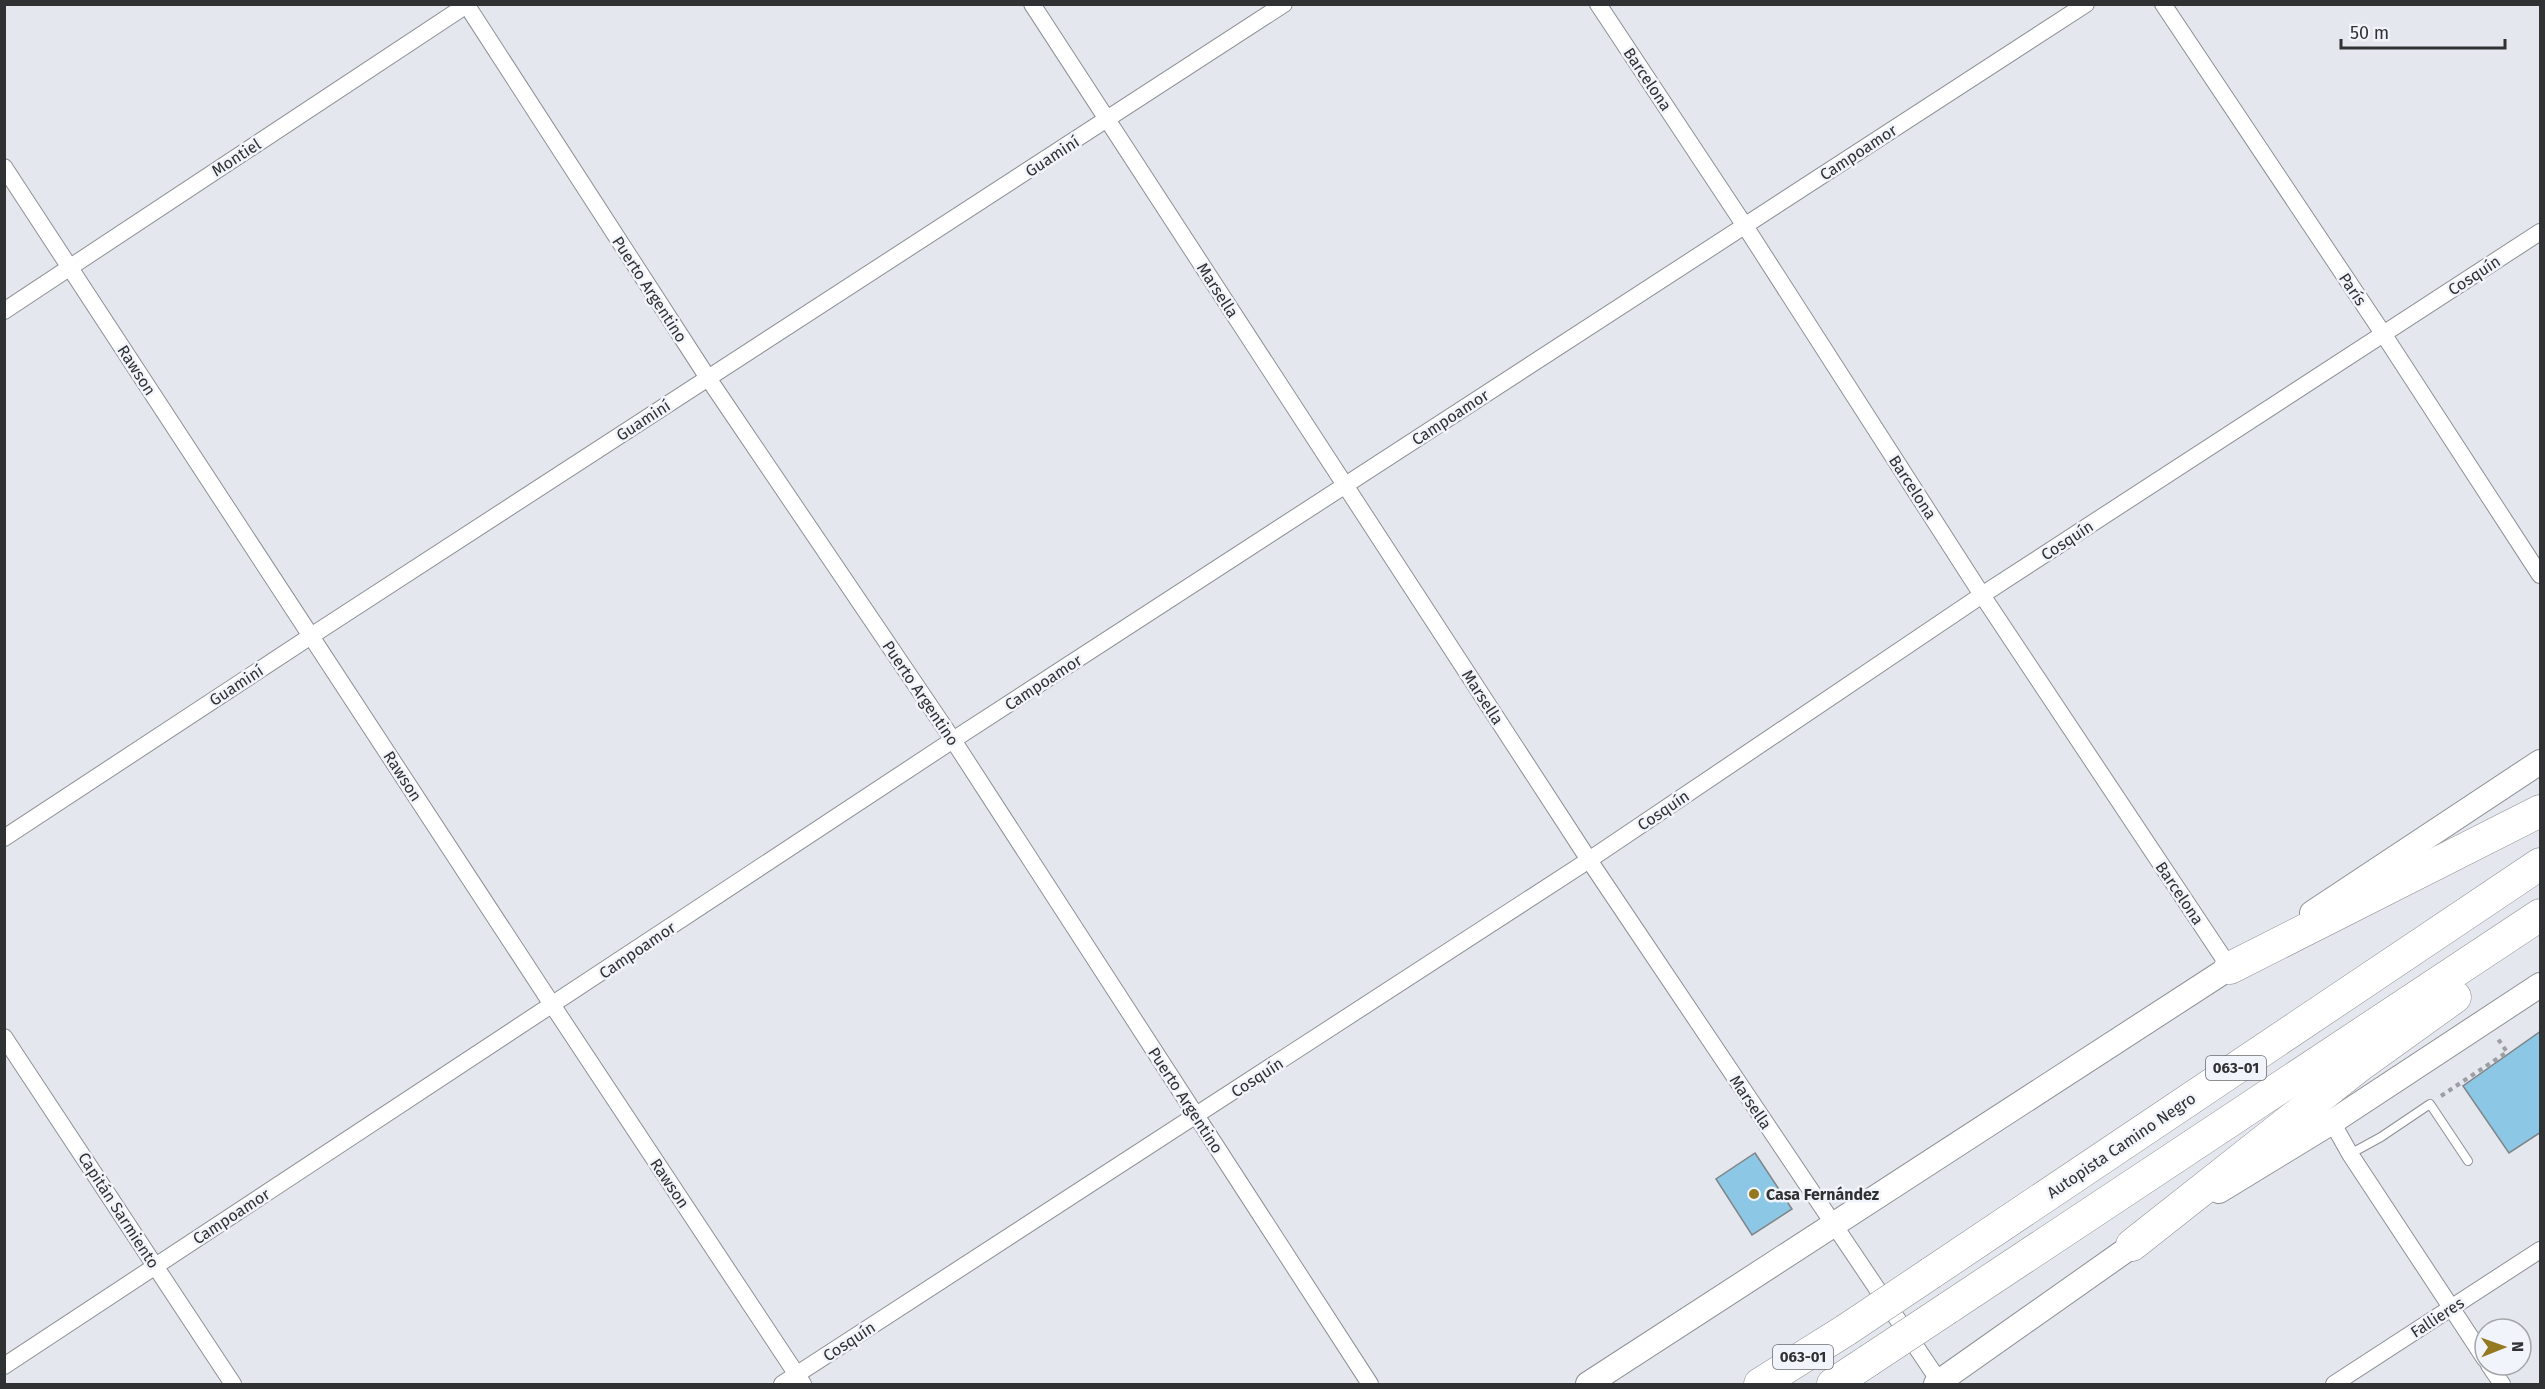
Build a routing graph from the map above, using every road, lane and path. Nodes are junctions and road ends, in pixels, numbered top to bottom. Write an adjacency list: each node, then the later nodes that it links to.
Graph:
1 (1032, 4): 7 (street, Marsella)
2 (1284, 4): 7 (street, Guaminí)
3 (1599, 4): 9 (street, Barcelona)
4 (2086, 4): 9 (street, Campoamor)
5 (2163, 4): 13 (street, París)
6 (467, 5): 11 (street, Montiel); 14 (street, Puerto Argentino)
7 (1108, 120): 14 (street, Guaminí); 15 (street, Marsella)
8 (4, 167): 11 (street, Rawson)
9 (1745, 226): 15 (street, Campoamor); 17 (street, Barcelona)
10 (2541, 232): 13 (street, Cosquín)
11 (69, 267): 12 (street, Montiel); 18 (street, Rawson)
12 (4, 311)
13 (2384, 335): 16 (street, París); 17 (street, Cosquín)
14 (708, 378): 18 (street, Guaminí); 19 (street, Puerto Argentino)
15 (1345, 485): 19 (street, Campoamor); 23 (street, Marsella)
16 (2541, 575)
17 (1982, 595): 23 (street, Cosquín); 27 (street, Barcelona)
18 (311, 636): 22 (street, Guaminí); 29 (street, Rawson)
19 (953, 741): 29 (street, Campoamor); 33 (street, Puerto Argentino)
20 (2541, 762): 27 (street)
21 (2541, 811): 27 (highway)
22 (4, 838)
23 (1589, 860): 33 (street, Cosquín); 37 (street, Marsella)
24 (2541, 864): 49 (highway, Autopista Camino Negro / 063-01, bridge)
25 (2541, 915): 50 (highway, 063-01, bridge)
26 (2541, 935): 38 (highway)
27 (2230, 968): 37 (street)
28 (2541, 985): 34 (street)
29 (553, 1006): 40 (street, Campoamor); 44 (street, Rawson)
30 (2495, 1035): 32 (path)
31 (4, 1037): 40 (street, Capitán Sarmiento)
32 (2430, 1104): 35 (lane); 36 (lane)
33 (1197, 1116): 44 (street, Cosquín); 47 (street, Puerto Argentino)
34 (2332, 1122): 35 (street); 38 (street)
35 (2350, 1154): 41 (street)
36 (2468, 1161)
37 (1834, 1226): 48 (street); 51 (street, Marsella)
38 (2132, 1245): 51 (street)
39 (2541, 1250): 41 (street, Fallieres)
40 (156, 1265): 43 (street, Campoamor); 45 (street, Capitán Sarmiento)
41 (2451, 1308): 42 (street); 52 (street, Fallieres)
42 (2473, 1341)
43 (4, 1366)
44 (800, 1380): 46 (street, Cosquín)
45 (233, 1384)
46 (782, 1384)
47 (1370, 1384)
48 (1588, 1384)
49 (1760, 1384)
50 (1833, 1384)
51 (1939, 1384)
52 (2334, 1384)

